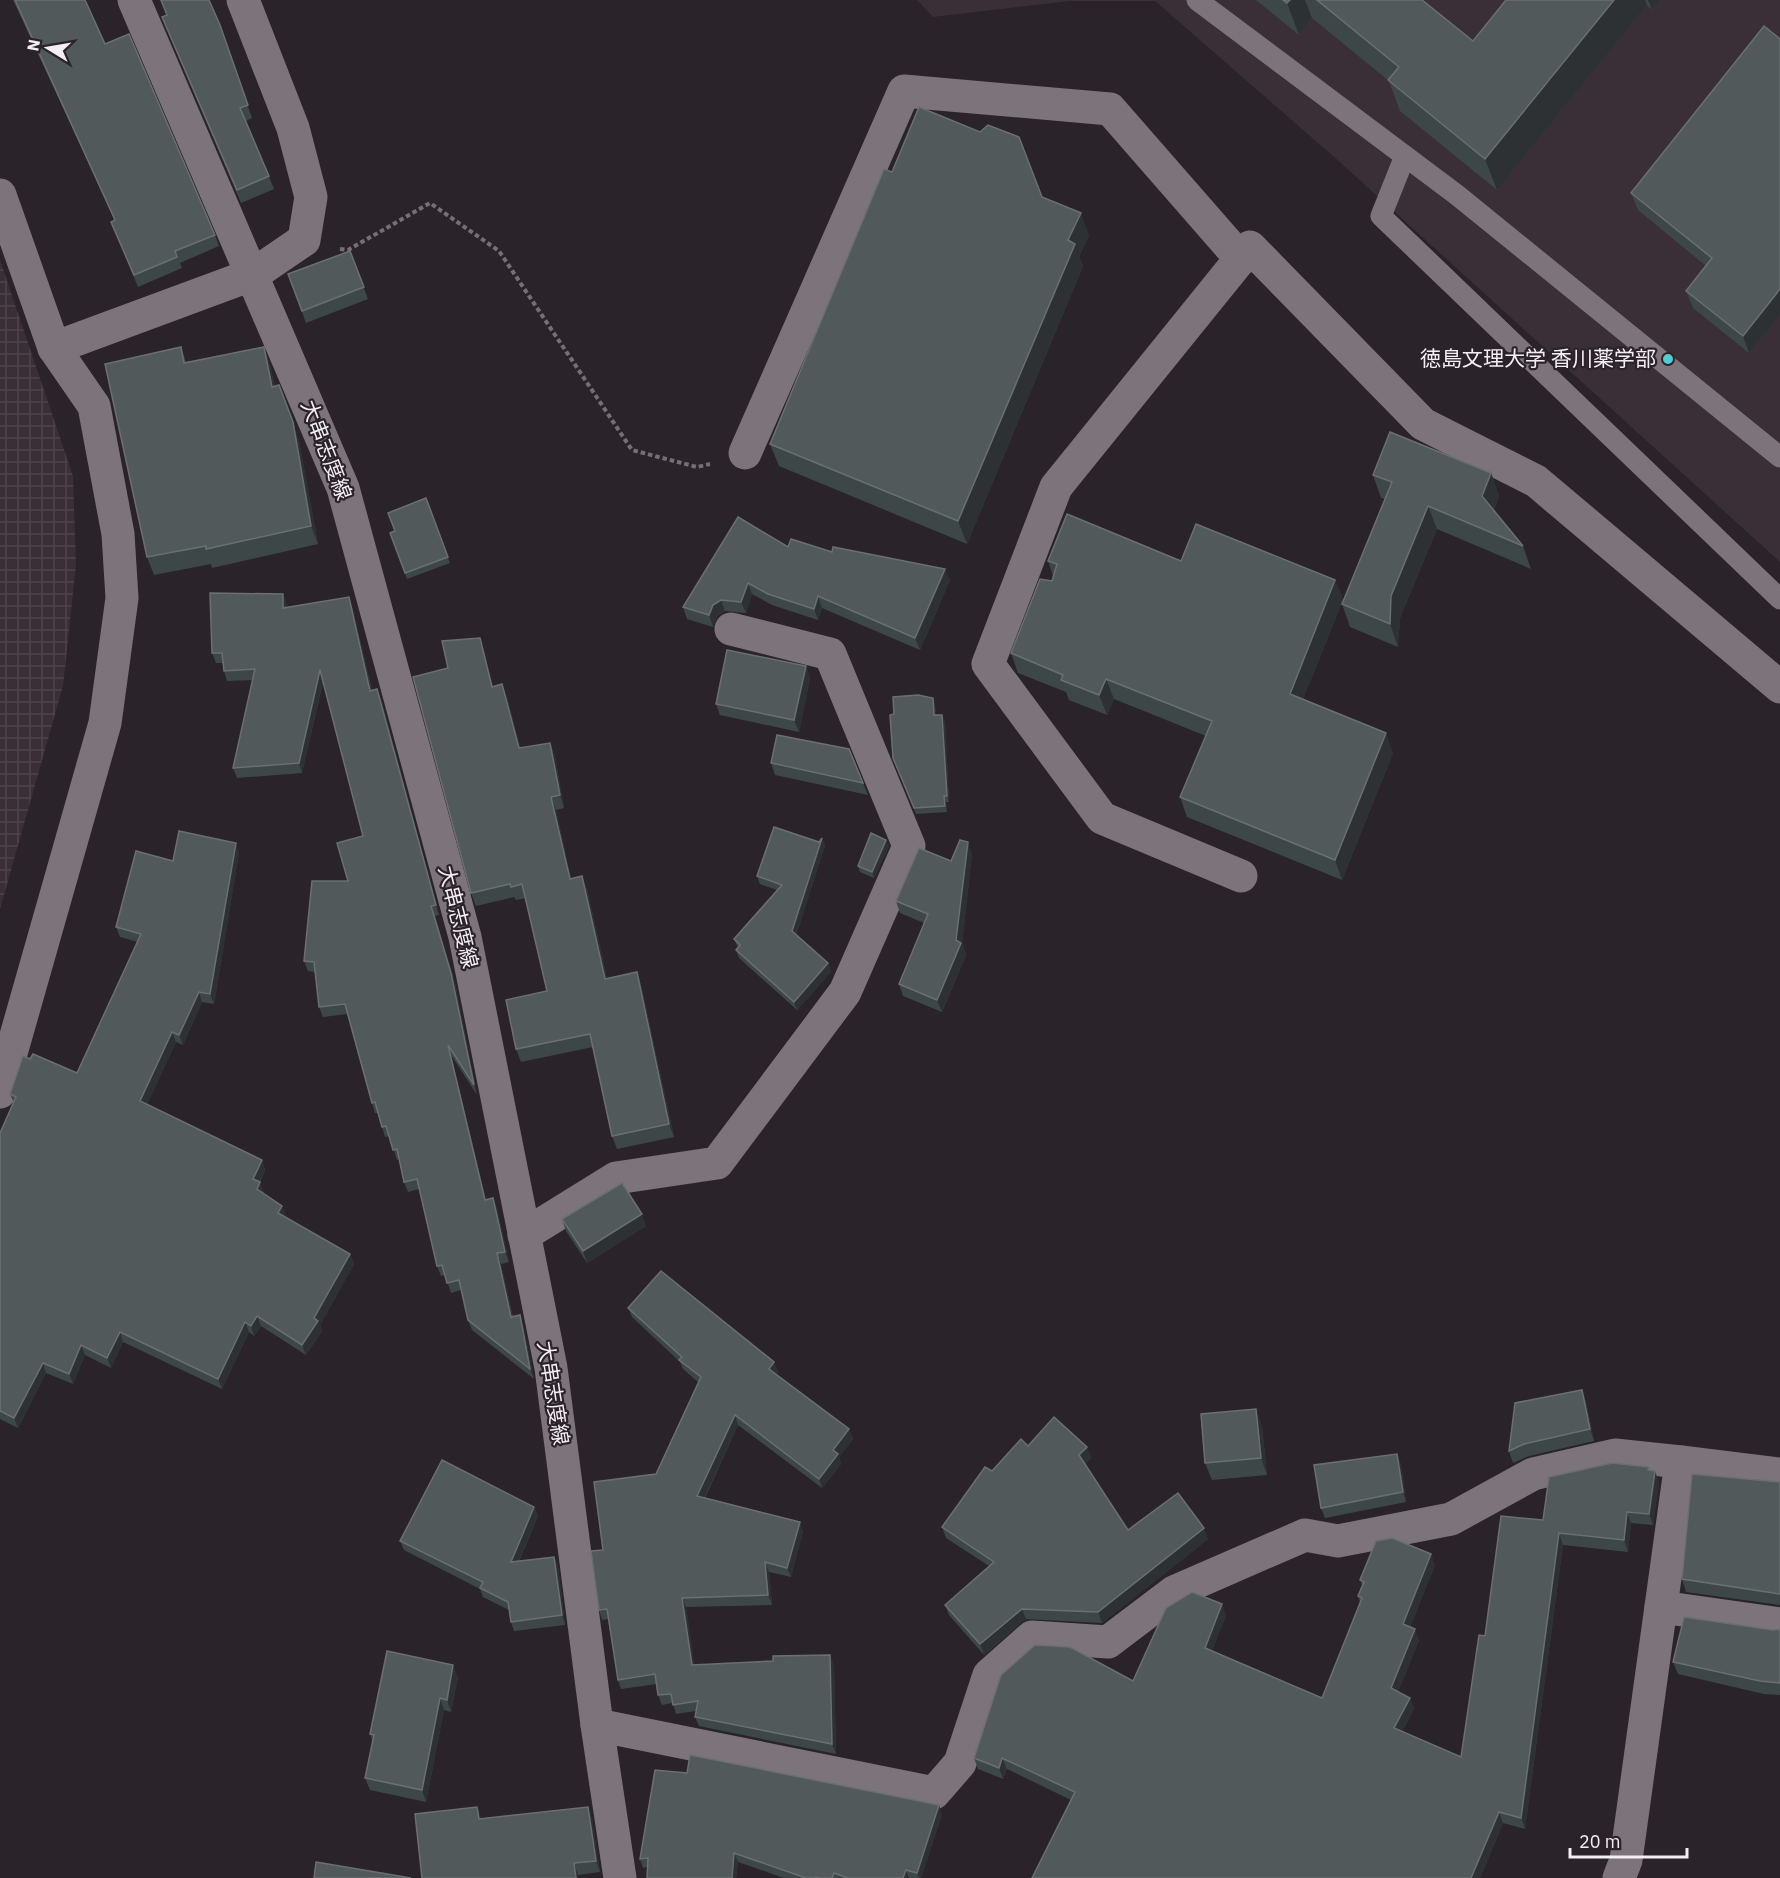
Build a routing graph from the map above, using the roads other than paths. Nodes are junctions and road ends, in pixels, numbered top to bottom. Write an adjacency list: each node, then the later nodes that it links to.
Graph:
1 (134, 0): 7 (street, 大串志度線)
2 (243, 0): 7 (street)
3 (1197, 0): 4 (lane)
4 (1405, 156): 10 (lane); 11 (lane)
5 (0, 195): 8 (street)
6 (1241, 259): 9 (street); 13 (street); 14 (street)
7 (254, 274): 8 (street); 16 (street, 大串志度線)
8 (54, 348): 15 (street)
9 (745, 453)
10 (1780, 457)
11 (1780, 599)
12 (730, 629): 16 (street)
13 (1780, 687)
14 (1241, 876)
15 (0, 1092)
16 (524, 1235): 21 (street, 大串志度線)
17 (1681, 1462): 18 (street); 19 (street); 21 (street)
18 (1780, 1474)
19 (1661, 1607): 20 (street); 23 (street)
20 (1780, 1624)
21 (597, 1725): 22 (street, 大串志度線)
22 (620, 1878)
23 (1619, 1878)

